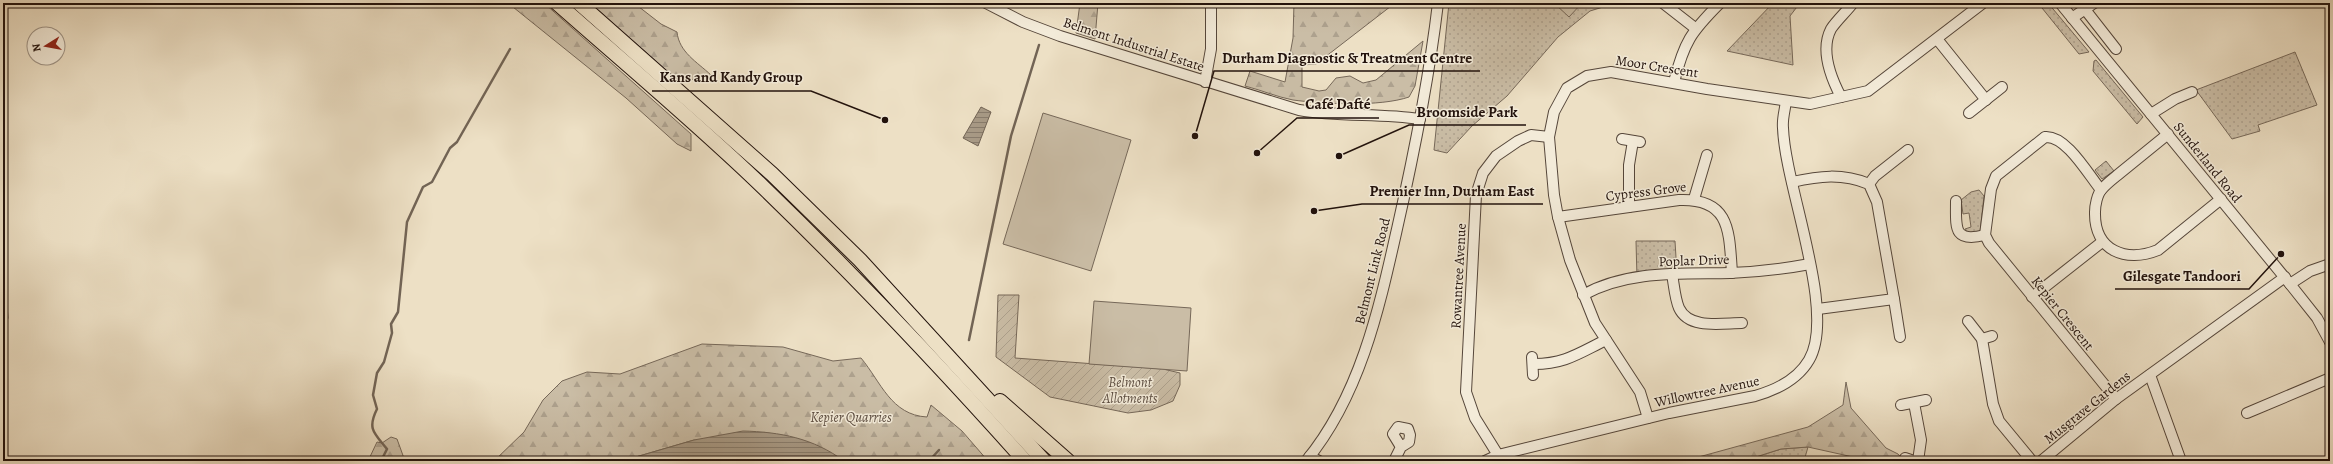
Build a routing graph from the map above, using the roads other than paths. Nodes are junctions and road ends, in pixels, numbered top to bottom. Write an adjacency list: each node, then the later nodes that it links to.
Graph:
1 (557, 3): 69 (highway)
2 (579, 3): 53 (highway)
3 (986, 3): 17 (street, Belmont Industrial Estate)
4 (1211, 3): 17 (street)
5 (1438, 3): 26 (street, Belmont Link Road)
6 (1663, 3): 14 (street)
7 (1720, 3): 14 (street)
8 (1854, 3): 21 (street)
9 (1983, 3): 15 (street, Moor Crescent)
10 (2060, 3): 13 (street, Sunderland Road)
11 (2094, 3): 12 (street)
12 (2082, 6): 13 (street); 16 (street)
13 (2072, 18): 25 (street, Sunderland Road)
14 (1695, 28): 18 (street)
15 (1937, 39): 21 (street, Moor Crescent); 22 (street)
16 (2116, 49)
17 (1205, 82): 26 (street, Belmont Industrial Estate)
18 (1674, 82): 23 (street, Moor Crescent); 28 (street, Moor Crescent)
19 (2002, 87): 22 (street)
20 (2192, 92): 25 (street)
21 (1841, 97): 23 (street, Moor Crescent)
22 (1986, 100): 24 (street)
23 (1786, 101): 32 (street, Willowtree Avenue)
24 (1969, 113)
25 (2151, 114): 27 (street, Sunderland Road)
26 (1420, 119): 68 (street, Belmont Link Road)
27 (2168, 134): 34 (street); 36 (street, Sunderland Road)
28 (1549, 137): 39 (street, Moor Crescent); 67 (street, Rowantree Avenue)
29 (1622, 139): 38 (street)
30 (1907, 149): 33 (street)
31 (1706, 155): 35 (street)
32 (1792, 182): 33 (street); 42 (street, Willowtree Avenue)
33 (1869, 184): 49 (street)
34 (2101, 190): 40 (street); 41 (street)
35 (1694, 199): 38 (street, Cypress Grove); 44 (street, Cypress Grove)
36 (2221, 199): 41 (street); 46 (street, Sunderland Road)
37 (1956, 201): 40 (street)
38 (1629, 207): 39 (street, Cypress Grove)
39 (1558, 217): 47 (street, Moor Crescent)
40 (1987, 239): 48 (street, Kepier Crescent)
41 (2102, 242): 48 (street)
42 (1810, 264): 44 (street, Poplar Drive); 50 (street, Willowtree Avenue)
43 (2330, 264): 46 (street, Musgrave Gardens)
44 (1732, 273): 45 (street, Poplar Drive)
45 (1672, 274): 47 (street, Poplar Drive); 52 (street)
46 (2288, 280): 56 (street, Sunderland Road); 57 (street, Musgrave Gardens)
47 (1583, 295): 55 (street, Moor Crescent)
48 (2032, 297): 60 (street, Kepier Crescent)
49 (1894, 299): 50 (street); 54 (street)
50 (1818, 309): 65 (street, Willowtree Avenue)
51 (1968, 321): 75 (street)
52 (1742, 323)
53 (923, 328): 70 (highway); 71 (highway)
54 (1900, 336)
55 (1606, 340): 58 (street); 65 (street, Moor Crescent)
56 (2330, 342)
57 (2150, 374): 60 (street, Musgrave Gardens); 77 (street, Musgrave Gardens)
58 (1533, 375)
59 (2330, 378): 64 (street)
60 (2116, 399): 76 (street, Musgrave Gardens)
61 (1926, 400): 62 (street)
62 (1914, 403): 63 (street); 74 (street)
63 (1901, 405)
64 (2247, 414)
65 (1648, 418): 67 (street, Willowtree Avenue)
66 (1400, 447): 72 (street)
67 (1498, 455): 73 (street, Willowtree Avenue)
68 (1312, 459)
69 (1025, 461)
70 (1044, 461)
71 (1068, 461)
72 (1394, 461)
73 (1486, 461)
74 (1918, 461)
75 (2032, 461)
76 (2041, 461)
77 (2181, 461)

